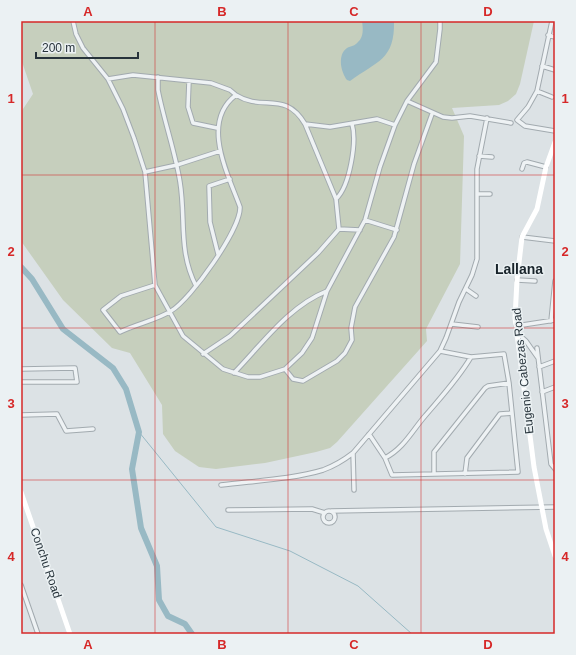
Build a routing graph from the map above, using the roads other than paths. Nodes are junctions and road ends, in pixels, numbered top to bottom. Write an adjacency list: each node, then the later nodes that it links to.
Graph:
1 (73, 21): 9 (street)
2 (440, 21): 14 (street)
3 (552, 21): 4 (street)
4 (548, 35): 5 (street); 6 (street)
5 (555, 37)
6 (542, 66): 7 (street); 11 (street)
7 (555, 70)
8 (158, 77): 9 (street); 10 (street); 27 (street)
9 (108, 79): 30 (street)
10 (189, 81): 12 (street); 21 (street)
11 (537, 91): 13 (street); 22 (street)
12 (236, 95): 18 (street); 21 (street)
13 (552, 97)
14 (407, 101): 15 (street); 20 (street)
15 (432, 114): 16 (street); 38 (street)
16 (487, 118): 17 (street); 25 (street)
17 (511, 123)
18 (305, 124): 19 (street); 34 (street)
19 (352, 124): 20 (street); 34 (street)
20 (395, 125): 35 (street)
21 (217, 128): 24 (street)
22 (555, 131)
23 (554, 145): 28 (street, Eugenio Cabezas Road)
24 (220, 152): 27 (street); 31 (street)
25 (479, 156): 26 (street); 32 (street)
26 (492, 157)
27 (177, 165): 30 (street); 46 (street)
28 (546, 167): 29 (street); 39 (street, Eugenio Cabezas Road)
29 (522, 169)
30 (144, 172): 45 (street)
31 (230, 179): 41 (street); 41 (street)
32 (477, 194): 33 (street); 47 (street)
33 (490, 194)
34 (336, 199): 36 (street)
35 (365, 220): 37 (street); 38 (street)
36 (339, 229): 37 (street); 58 (street)
37 (360, 230): 48 (street)
38 (397, 230): 64 (street)
39 (522, 237): 40 (street); 42 (street, Eugenio Cabezas Road)
40 (555, 240)
41 (218, 254): 46 (street)
42 (517, 280): 43 (street); 53 (street, Eugenio Cabezas Road)
43 (535, 281)
44 (555, 281): 51 (street)
45 (155, 285): 50 (street); 50 (street)
46 (196, 286): 50 (street)
47 (466, 289): 49 (street); 52 (street)
48 (327, 290): 64 (street); 65 (street)
49 (476, 296)
50 (171, 311): 58 (street)
51 (553, 320): 53 (street)
52 (452, 324): 54 (street); 57 (street)
53 (516, 326): 55 (street, Eugenio Cabezas Road)
54 (478, 327)
55 (517, 333): 60 (street); 82 (street, Eugenio Cabezas Road)
56 (537, 348): 60 (street)
57 (440, 351): 59 (street); 73 (street)
58 (203, 354): 65 (street)
59 (471, 357): 67 (street); 75 (street)
60 (538, 358): 62 (street)
61 (555, 361): 62 (street)
62 (539, 367): 69 (street)
63 (21, 369): 66 (street)
64 (285, 369): 65 (street)
65 (234, 374)
66 (21, 382)
67 (509, 383): 70 (street); 77 (street)
68 (555, 387): 69 (street)
69 (542, 392): 76 (street)
70 (512, 413): 78 (street); 78 (street)
71 (21, 415): 72 (street)
72 (93, 429)
73 (369, 434): 74 (street); 75 (street)
74 (353, 453): 79 (street); 80 (street)
75 (385, 458): 77 (street)
76 (555, 469)
77 (434, 474): 78 (street)
78 (465, 474)
79 (221, 485)
80 (354, 490)
81 (21, 492): 90 (street, Conchu Road)
82 (541, 508): 83 (street); 85 (street); 87 (street, Eugenio Cabezas Road)
83 (555, 508)
84 (228, 510): 86 (street)
85 (331, 512): 86 (street); 86 (street)
86 (324, 513)
87 (555, 556)
88 (21, 585): 89 (street)
89 (38, 634)
90 (70, 634)

